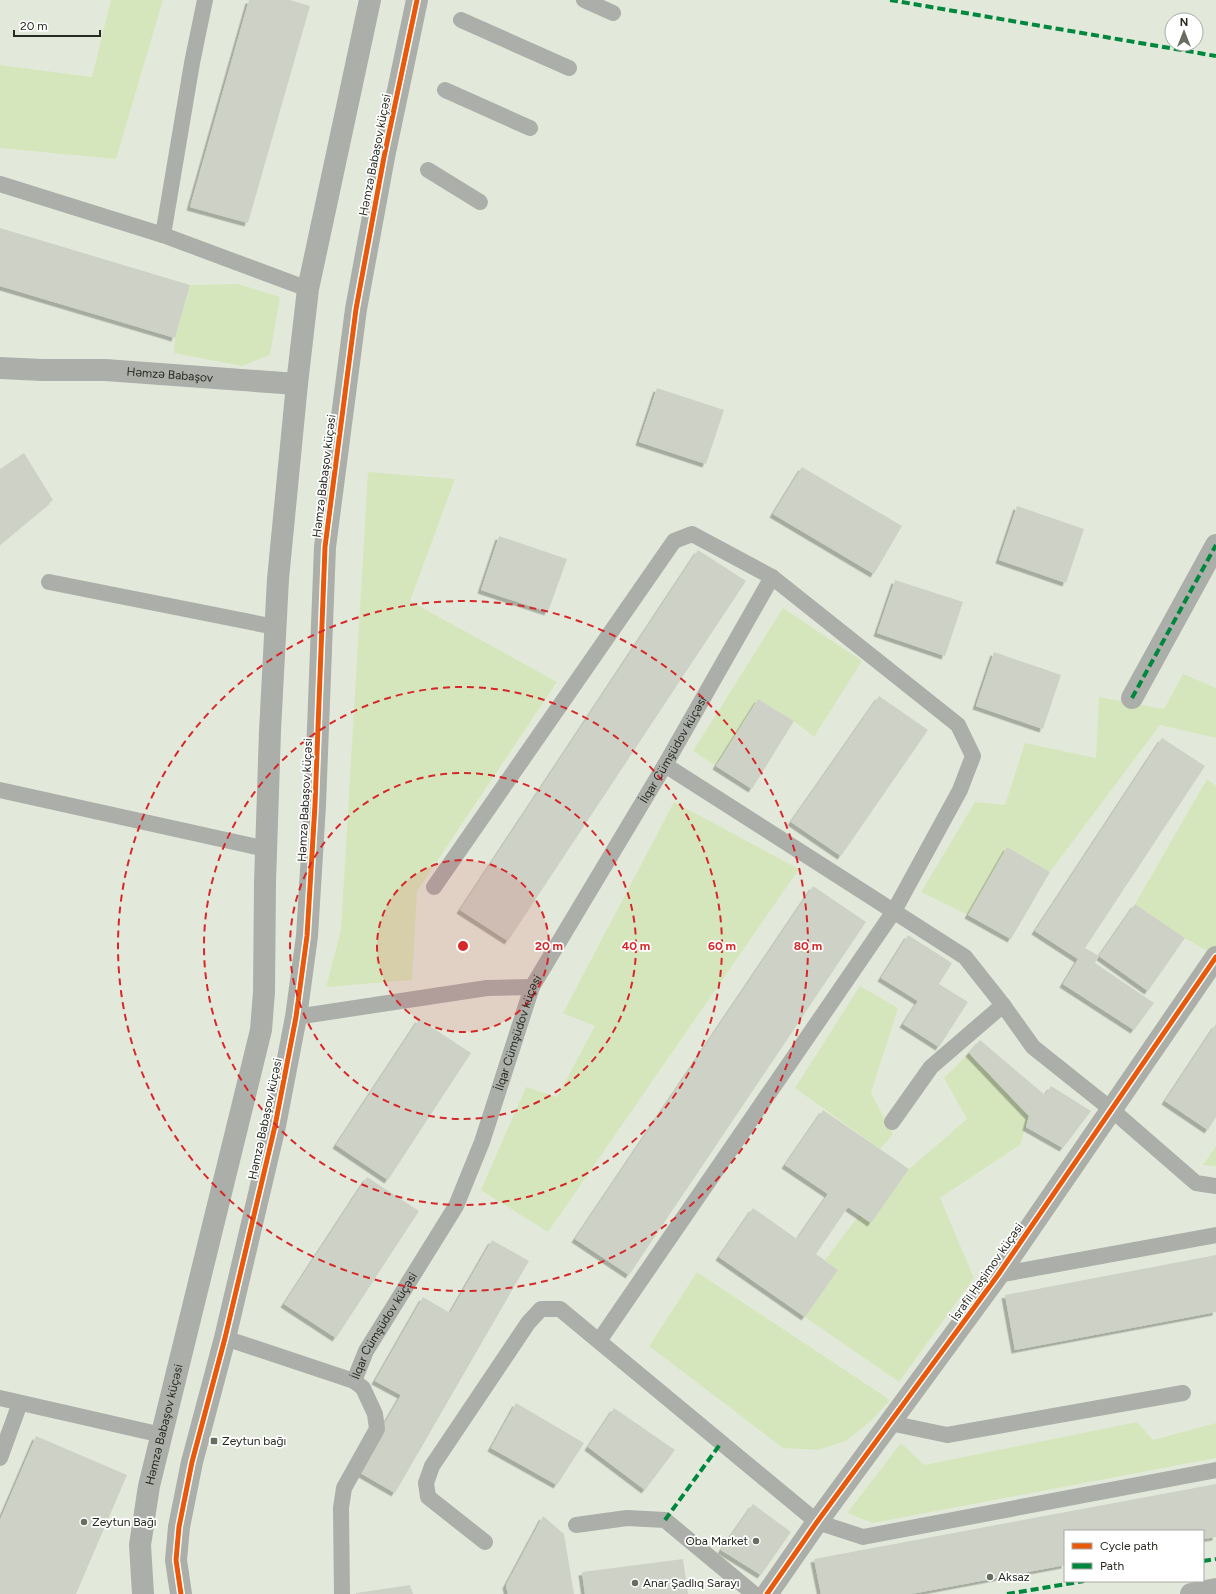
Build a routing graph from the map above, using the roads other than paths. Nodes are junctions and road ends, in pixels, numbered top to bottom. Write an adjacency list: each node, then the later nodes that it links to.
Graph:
1 (205, 0): 13 (lane)
2 (370, 0): 14 (street, Həmzə Babaşov küçəsi)
3 (417, 0): 32 (street, Həmzə Babaşov küçəsi)
4 (584, 0): 5 (lane)
5 (613, 13)
6 (461, 20): 7 (lane)
7 (570, 68)
8 (445, 90): 9 (lane)
9 (530, 128)
10 (428, 170): 12 (lane)
11 (0, 184): 13 (lane)
12 (480, 202)
13 (163, 235): 14 (lane)
14 (308, 289): 18 (street, Həmzə Babaşov küçəsi)
15 (0, 368): 16 (street)
16 (42, 370): 17 (street); 18 (street, Həmzə Babaşov)
17 (0, 383)
18 (297, 384): 22 (street, Həmzə Babaşov küçəsi)
19 (1216, 545): 23 (street)
20 (772, 577): 24 (lane, İlqar Cümşüdov küçəsi); 27 (lane); 28 (lane)
21 (49, 582): 22 (lane)
22 (275, 627): 26 (street, Həmzə Babaşov küçəsi)
23 (1132, 698)
24 (665, 765): 28 (lane); 30 (lane, İlqar Cümşüdov küçəsi)
25 (0, 790): 26 (lane)
26 (266, 849): 45 (street, Həmzə Babaşov küçəsi)
27 (434, 887)
28 (894, 911): 31 (lane); 39 (lane)
29 (1216, 957): 33 (street, İsrafil Həşimov küçəsi)
30 (532, 987): 32 (lane); 40 (lane, İlqar Cümşüdov küçəsi)
31 (1003, 1005): 33 (lane); 34 (lane)
32 (296, 1017): 38 (street, Həmzə Babaşov küçəsi)
33 (1112, 1110): 35 (lane); 37 (street, İsrafil Həşimov küçəsi)
34 (892, 1122)
35 (1216, 1186)
36 (1216, 1235): 37 (lane)
37 (998, 1275): 44 (street, İsrafil Həşimov küçəsi)
38 (225, 1338): 40 (lane, İlqar Cümşüdov küçəsi); 53 (street, Həmzə Babaşov küçəsi)
39 (600, 1342): 48 (lane); 50 (lane)
40 (354, 1381): 54 (lane)
41 (1183, 1393): 44 (lane)
42 (0, 1398): 43 (lane)
43 (20, 1403): 45 (lane); 46 (lane)
44 (890, 1423): 48 (street, İsrafil Həşimov küçəsi)
45 (162, 1435): 52 (street, Həmzə Babaşov küçəsi)
46 (0, 1458)
47 (1216, 1470): 48 (lane)
48 (817, 1522): 56 (street, İsrafil Həşimov küçəsi)
49 (576, 1526): 55 (lane)
50 (485, 1542)
51 (1216, 1590): 57 (street)
52 (143, 1594)
53 (181, 1594)
54 (342, 1594)
55 (754, 1594)
56 (767, 1594)
57 (1191, 1594)

